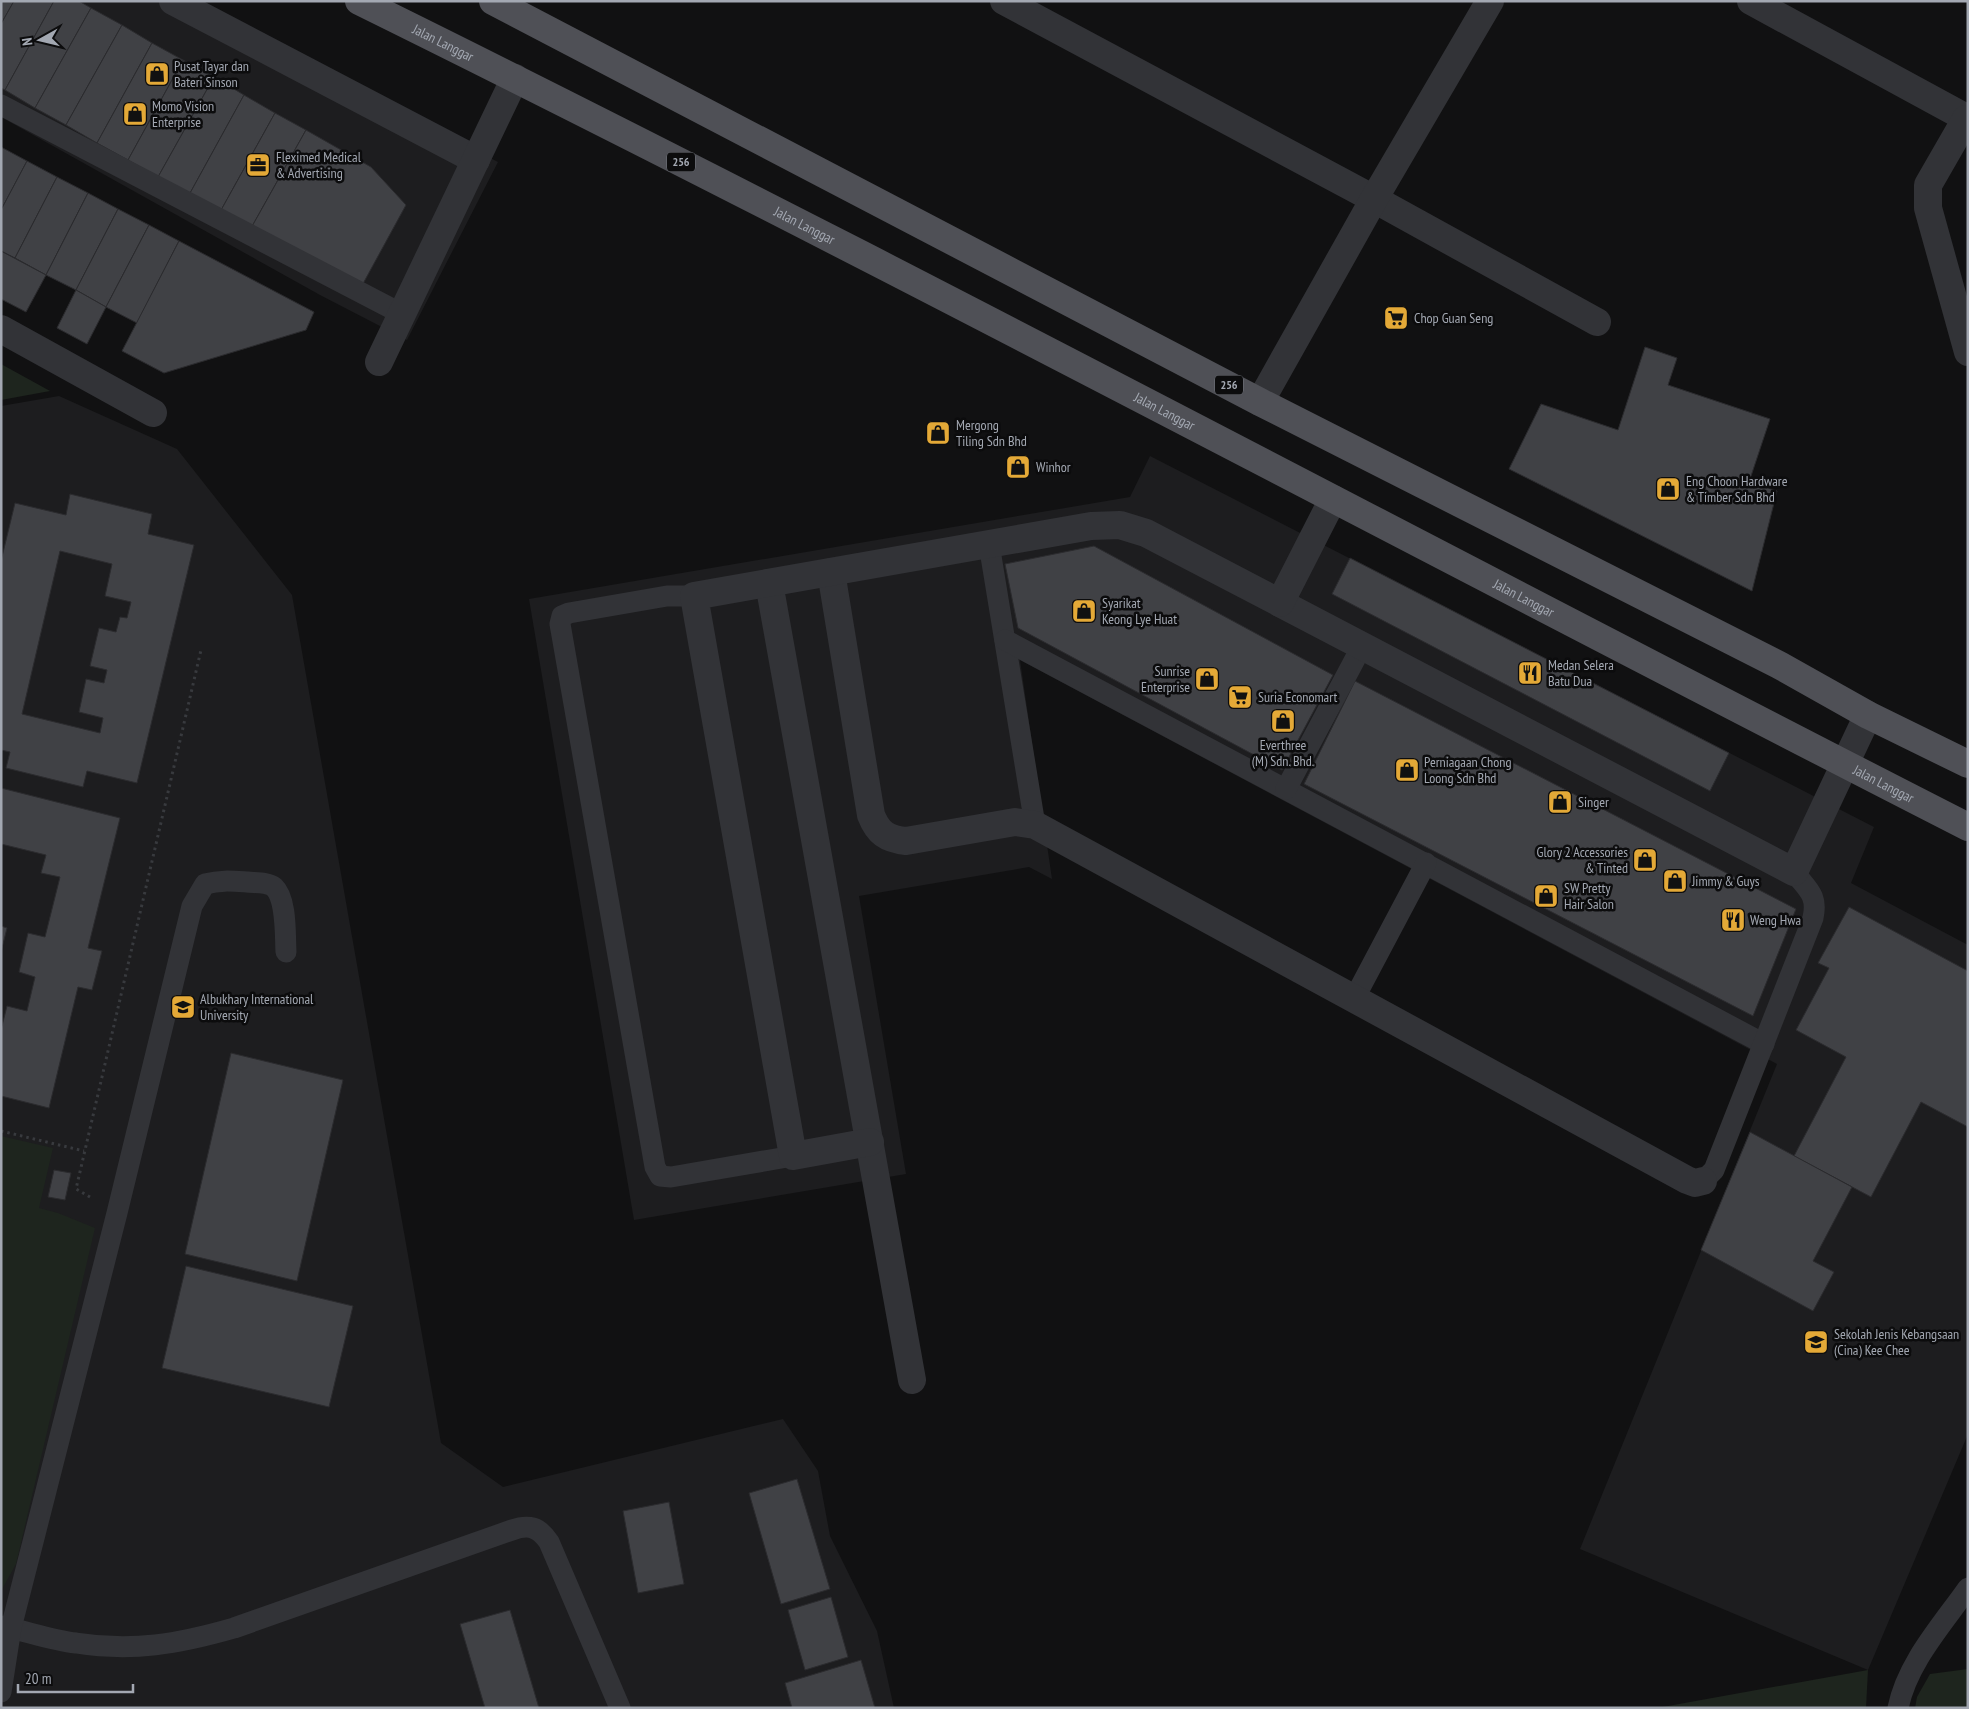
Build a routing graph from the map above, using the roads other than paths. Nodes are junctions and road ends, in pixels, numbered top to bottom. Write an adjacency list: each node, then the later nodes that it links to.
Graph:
1 (173, 1): 10 (street)
2 (359, 1): 7 (main road, Jalan Langgar / 256)
3 (493, 1): 17 (main road, 256)
4 (1004, 1): 11 (street)
5 (1490, 1): 11 (street)
6 (1751, 1): 9 (street)
7 (515, 78): 10 (street); 19 (main road, Jalan Langgar / 256)
8 (1, 105): 12 (lane)
9 (1967, 119): 15 (street)
10 (476, 160): 12 (street)
11 (1374, 199): 13 (street); 17 (street)
12 (402, 314): 16 (street)
13 (1597, 322)
14 (1, 329): 18 (street)
15 (1968, 352)
16 (379, 362)
17 (1260, 402): 27 (main road, 256)
18 (153, 413)
19 (1333, 499): 24 (street); 28 (main road, Jalan Langgar / 256)
20 (989, 544): 21 (street); 24 (street); 25 (lane)
21 (831, 572): 22 (street); 31 (street)
22 (769, 583): 23 (street); 38 (street)
23 (694, 596): 39 (street); 39 (lane)
24 (1280, 603): 26 (street)
25 (1005, 640): 30 (lane); 31 (lane)
26 (1362, 646): 30 (lane); 34 (street)
27 (1868, 714): 28 (street); 29 (main road, 256)
28 (1844, 764): 32 (main road, Jalan Langgar / 256); 34 (street)
29 (1968, 764)
30 (1286, 789): 33 (lane)
31 (1035, 825): 36 (street)
32 (1968, 827)
33 (1426, 863): 36 (lane); 37 (lane)
34 (1794, 872): 37 (lane)
35 (286, 952): 43 (lane)
36 (1354, 999): 40 (street)
37 (1764, 1044): 40 (lane)
38 (870, 1142): 39 (street); 41 (street)
39 (793, 1156)
40 (1703, 1181)
41 (912, 1380)
42 (1968, 1588): 46 (lane)
43 (6, 1627): 44 (lane); 45 (lane)
44 (1, 1692)
45 (620, 1708)
46 (1898, 1708)

